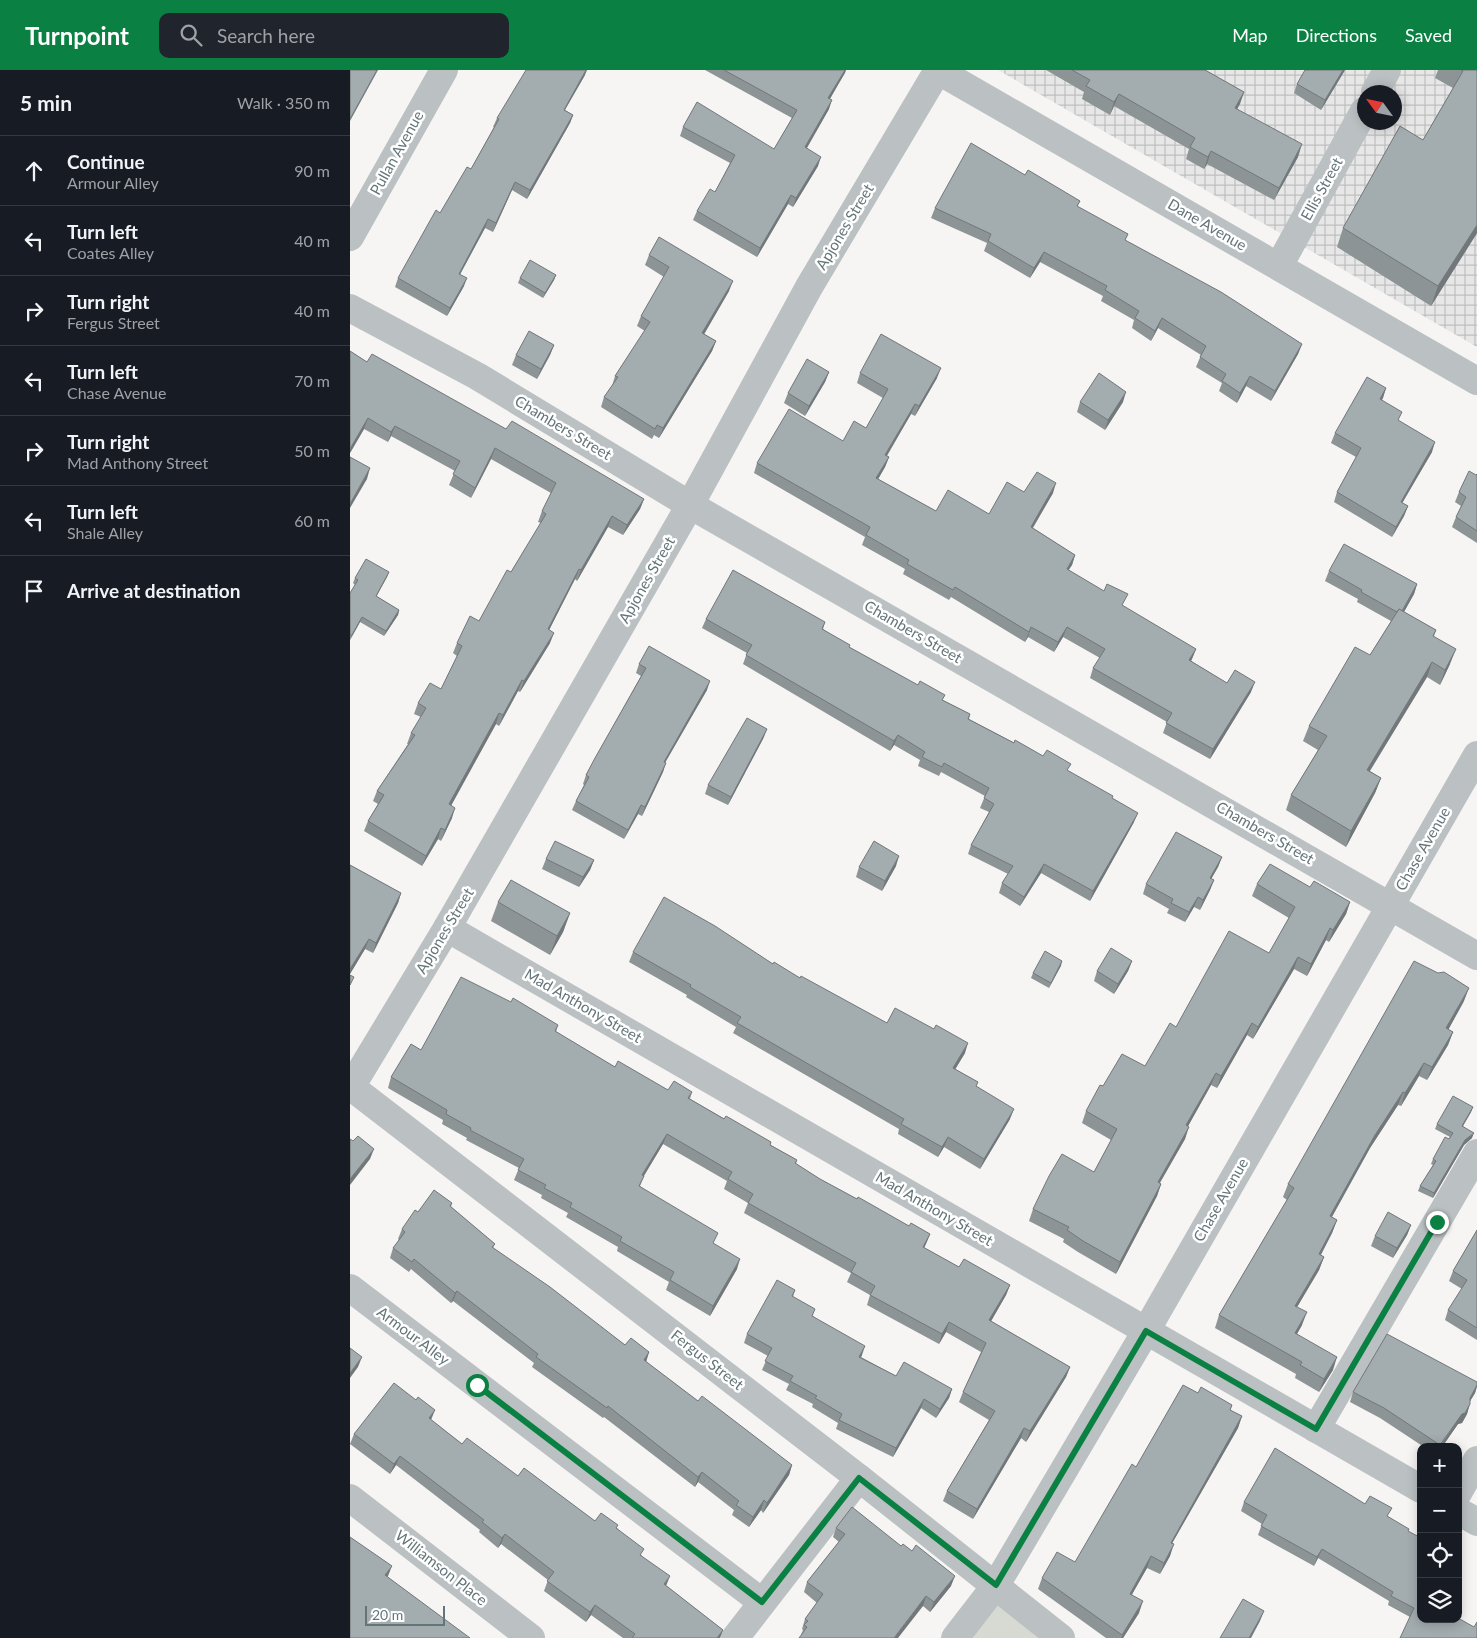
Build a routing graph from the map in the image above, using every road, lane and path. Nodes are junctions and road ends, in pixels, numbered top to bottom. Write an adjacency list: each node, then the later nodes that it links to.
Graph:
1 (444, 70): 6 (street, Pullan Avenue)
2 (938, 70): 7 (street, Dane Avenue); 10 (street, Apjones Street)
3 (1388, 70): 4 (street)
4 (1379, 85)
5 (1357, 124): 7 (street, Ellis Street)
6 (350, 237)
7 (1279, 266): 9 (street, Dane Avenue)
8 (350, 308): 10 (street, Chambers Street)
9 (1477, 381)
10 (690, 505): 12 (street, Chambers Street); 13 (street, Apjones Street)
11 (1477, 755): 12 (street, Chase Avenue)
12 (1391, 905): 14 (street, Chambers Street); 18 (street, Chase Avenue)
13 (447, 928): 15 (street, Apjones Street); 18 (street, Mad Anthony Street)
14 (1477, 956)
15 (351, 1086): 21 (street, Fergus Street)
16 (1477, 1153): 19 (street)
17 (350, 1288): 28 (street, Armour Alley)
18 (1146, 1331): 19 (street, Mad Anthony Street); 27 (street, Chase Avenue)
19 (1316, 1429): 22 (street, Mad Anthony Street)
20 (1477, 1460): 23 (street)
21 (859, 1478): 27 (street, Fergus Street); 28 (street)
22 (1419, 1488)
23 (1461, 1488)
24 (350, 1498): 29 (street, Williamson Place)
25 (1462, 1513): 26 (street)
26 (1477, 1522)
27 (996, 1585): 31 (street, Chase Avenue); 32 (street, Fergus Street)
28 (762, 1602): 30 (street)
29 (531, 1638)
30 (735, 1638)
31 (955, 1638)
32 (1061, 1638)

